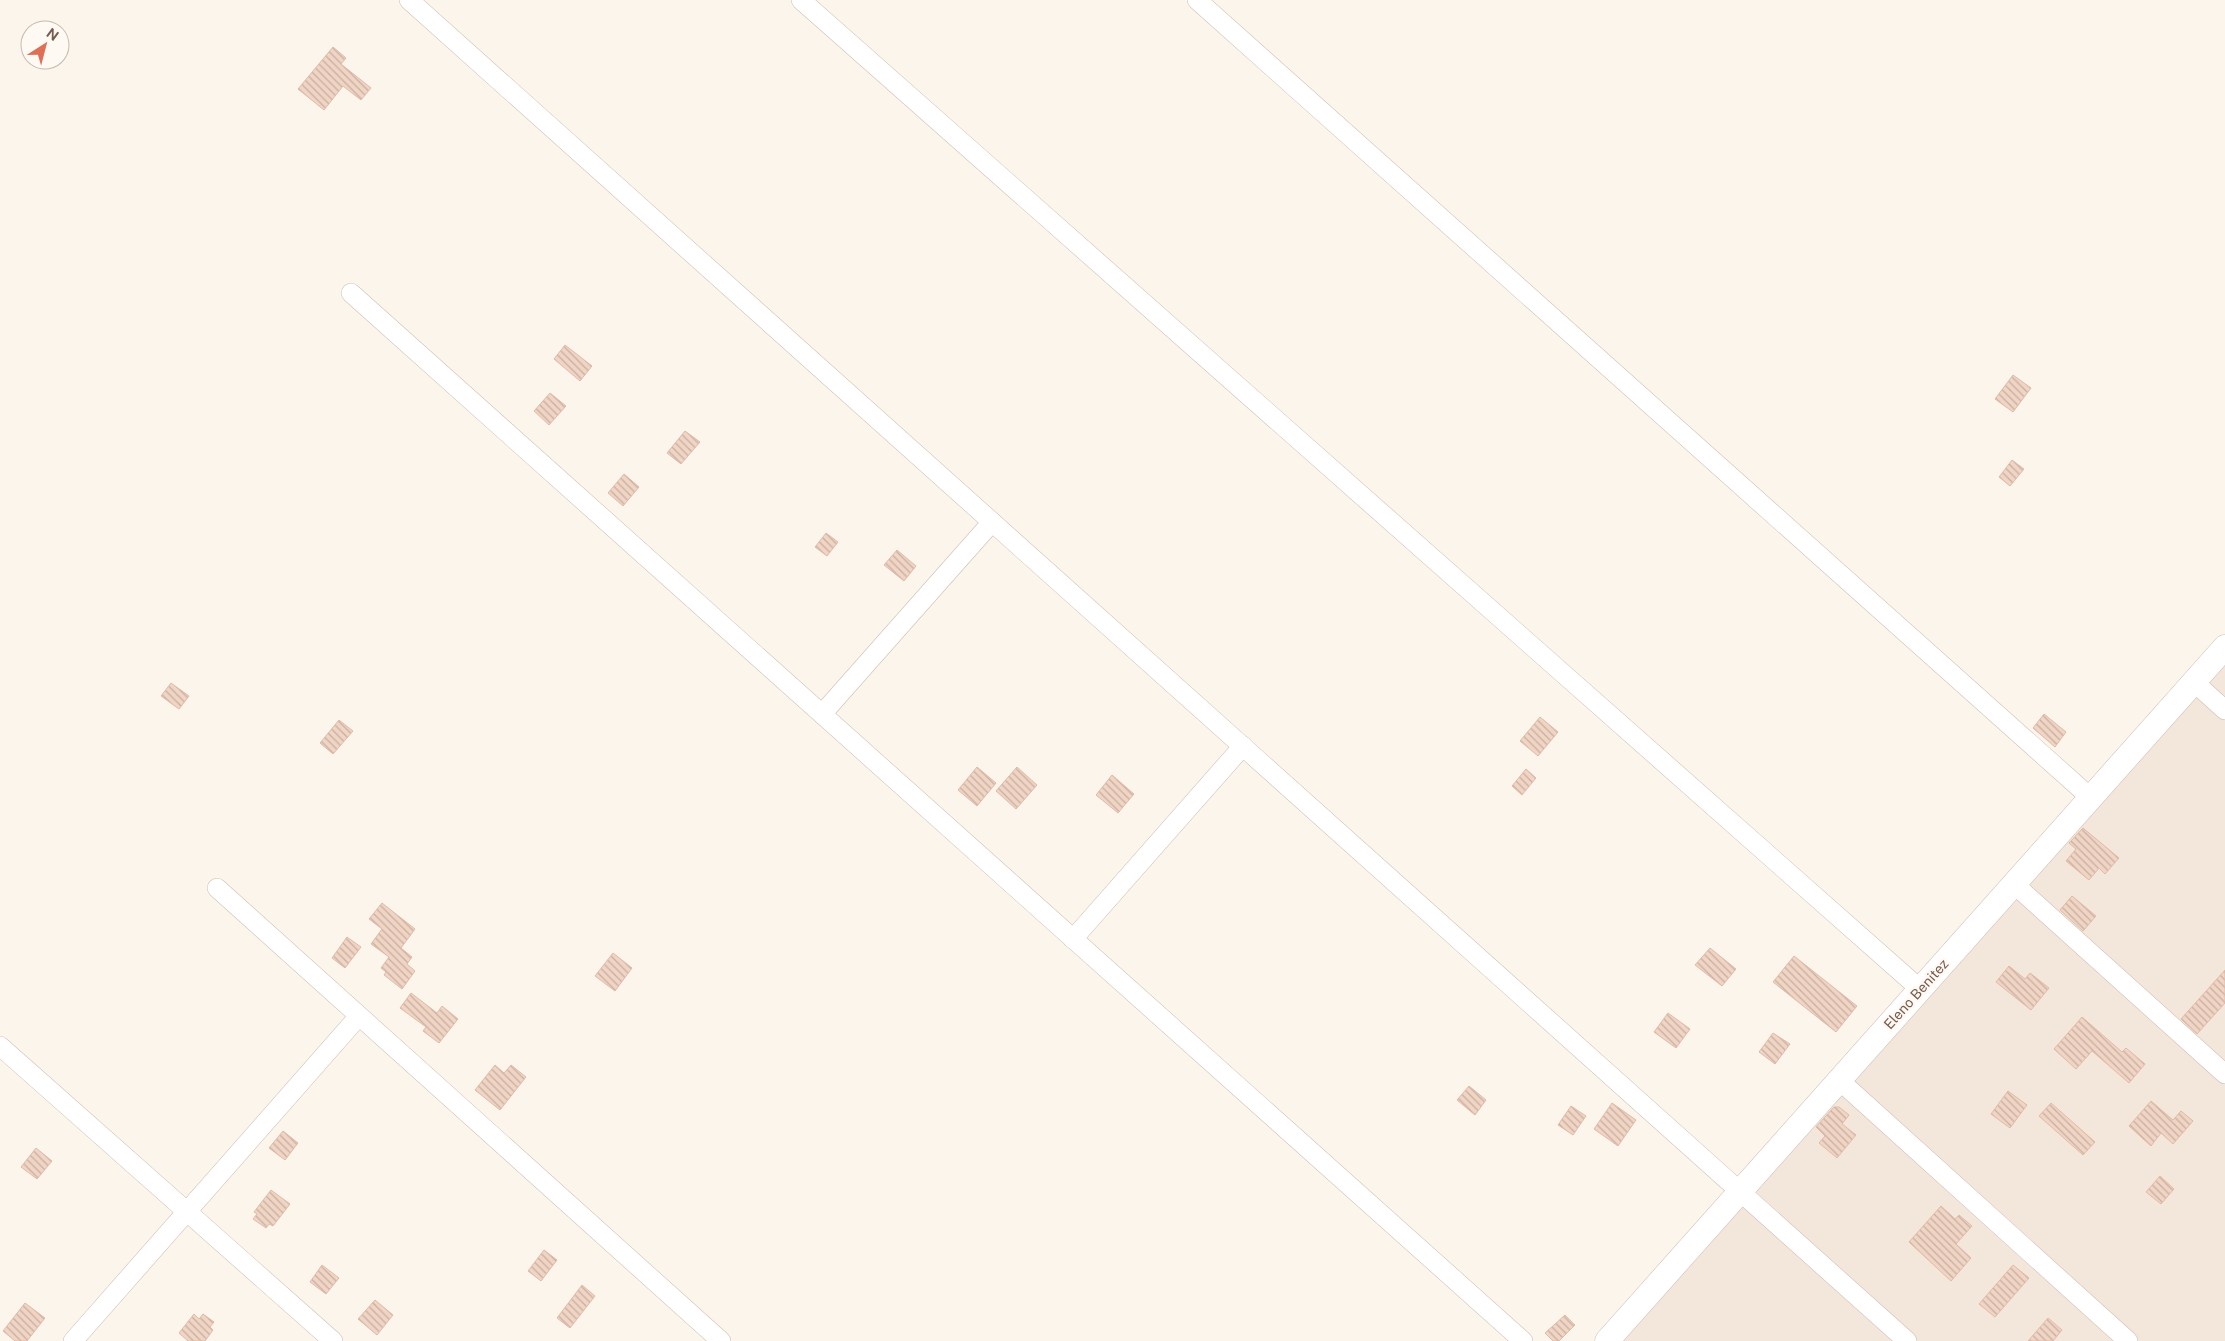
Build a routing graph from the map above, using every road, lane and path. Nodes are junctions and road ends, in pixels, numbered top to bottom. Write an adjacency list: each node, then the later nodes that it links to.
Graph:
1 (409, 0): 5 (street)
2 (801, 0): 15 (street)
3 (1197, 0): 11 (street)
4 (351, 294): 9 (street)
5 (992, 522): 9 (street); 10 (street)
6 (2225, 647): 7 (street, Eleno Benitez)
7 (2194, 682): 8 (street); 11 (street, Eleno Benitez)
8 (2225, 710)
9 (822, 714): 14 (street)
10 (1243, 746): 14 (street); 20 (street)
11 (2091, 798): 12 (street, Eleno Benitez)
12 (2014, 884): 15 (street, Eleno Benitez); 18 (street)
13 (217, 888): 16 (street)
14 (1073, 939): 26 (street)
15 (1920, 989): 19 (street, Eleno Benitez)
16 (359, 1016): 21 (street); 25 (street)
17 (0, 1046): 21 (street)
18 (2225, 1074)
19 (1839, 1080): 20 (street, Eleno Benitez); 22 (street)
20 (1740, 1192): 27 (street, Eleno Benitez); 28 (street)
21 (187, 1212): 23 (street); 24 (street)
22 (2115, 1337)
23 (73, 1341)
24 (333, 1341)
25 (721, 1341)
26 (1523, 1341)
27 (1607, 1341)
28 (1907, 1341)

